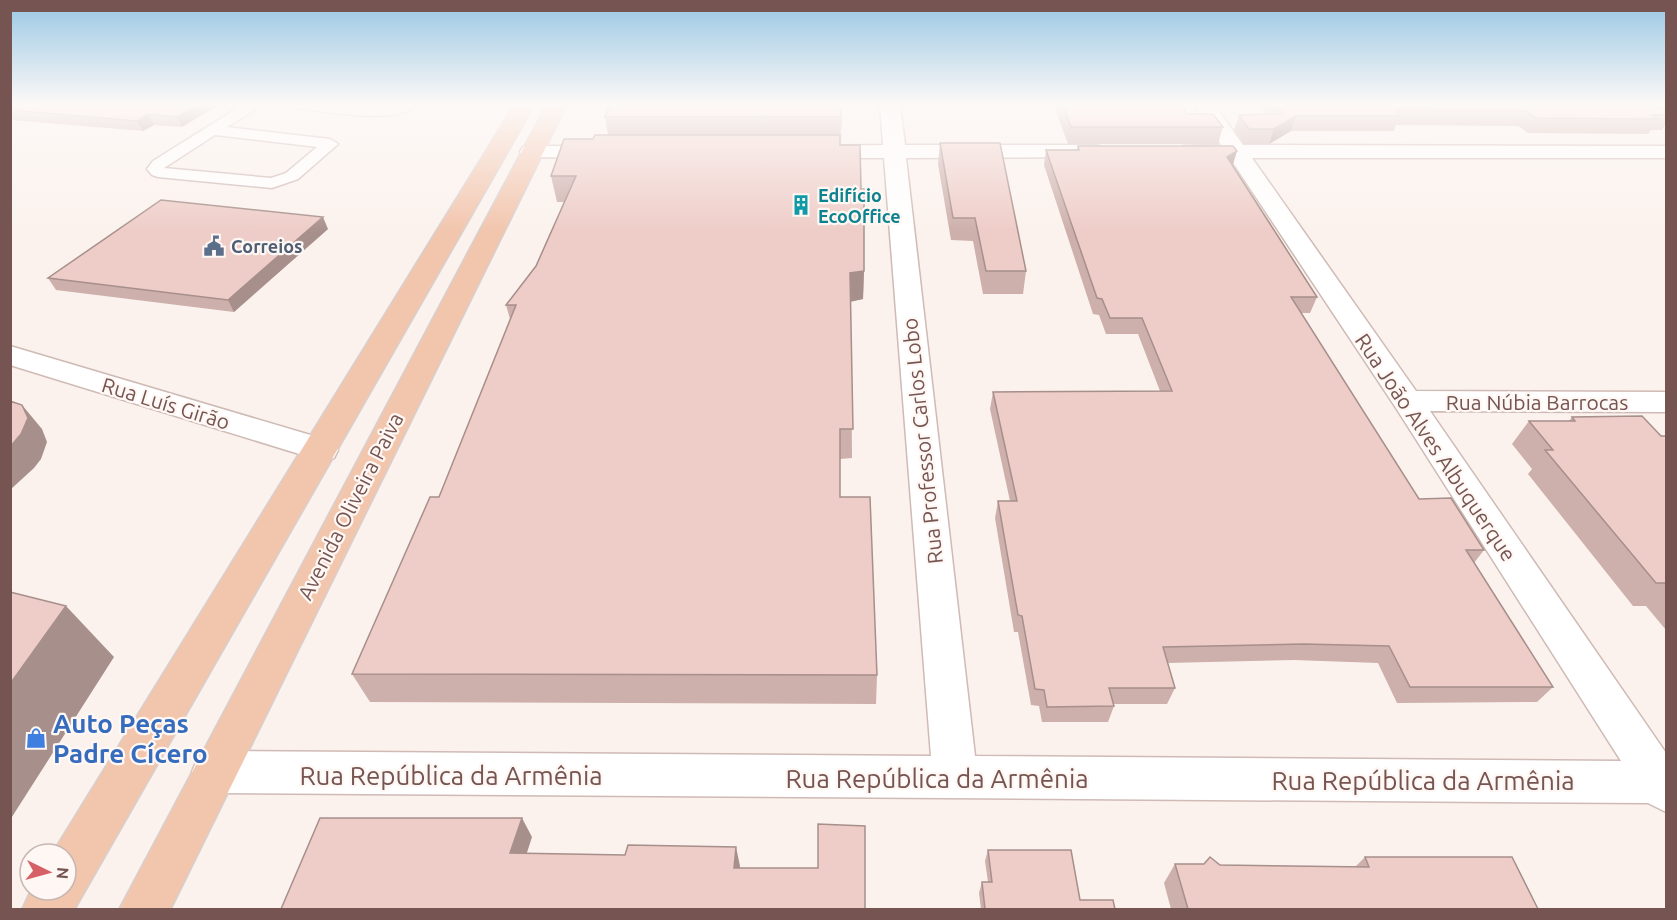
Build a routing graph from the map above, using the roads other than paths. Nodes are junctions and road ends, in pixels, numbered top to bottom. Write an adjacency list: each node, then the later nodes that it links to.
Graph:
1 (187, 147): 2 (lane)
2 (327, 147)
3 (500, 147): 18 (main road)
4 (534, 147): 10 (main road, Avenida Oliveira Paiva)
5 (894, 147): 13 (street, Rua Professor Carlos Lobo)
6 (1231, 147): 7 (street, Rua João Alves Albuquerque)
7 (1233, 150): 9 (street); 14 (street); 16 (street, Rua João Alves Albuquerque)
8 (1116, 151): 13 (street)
9 (1175, 151)
10 (531, 152): 11 (street); 19 (main road, Avenida Oliveira Paiva)
11 (621, 152)
12 (799, 152): 13 (street)
13 (894, 152): 20 (street, Rua Professor Carlos Lobo)
14 (1666, 152)
15 (10, 355): 18 (street, Rua Luís Girão)
16 (1407, 401): 17 (street, Rua Núbia Barrocas); 21 (street, Rua João Alves Albuquerque)
17 (1666, 402)
18 (322, 450): 22 (main road)
19 (214, 772): 20 (street, Rua República da Armênia); 23 (main road, Avenida Oliveira Paiva)
20 (955, 778): 21 (street, Rua República da Armênia)
21 (1663, 786)
22 (78, 856)
23 (144, 909)

